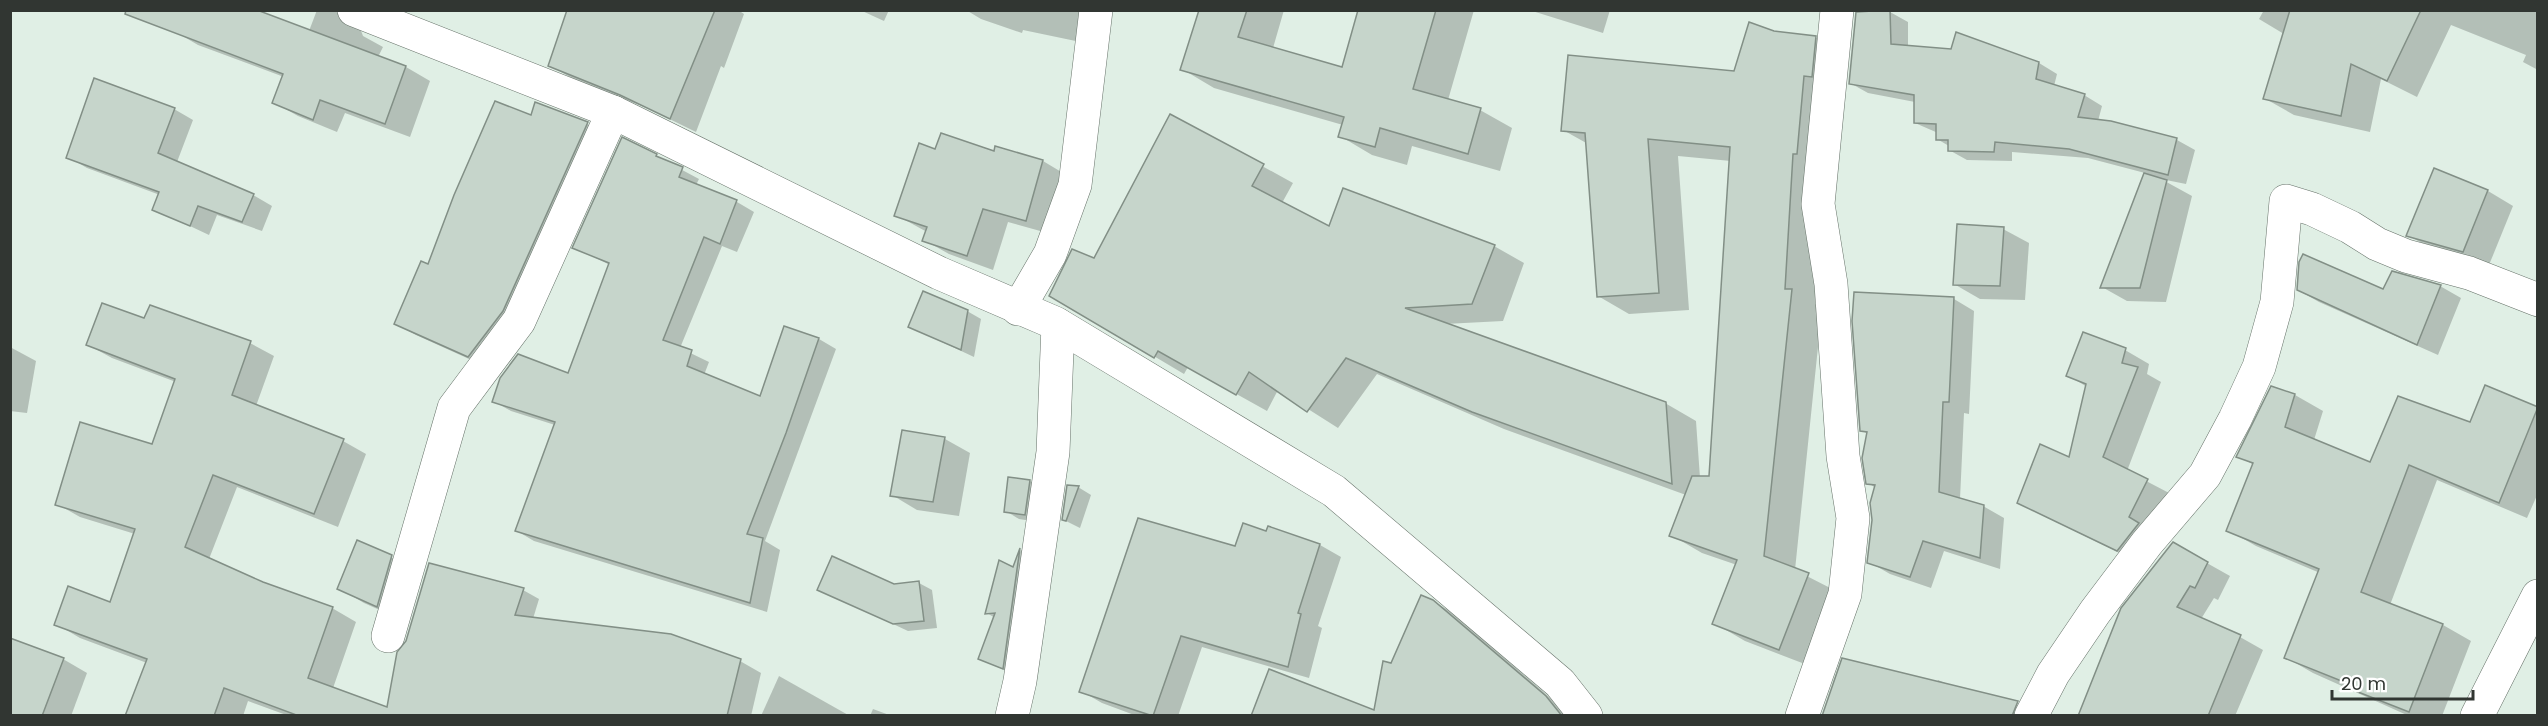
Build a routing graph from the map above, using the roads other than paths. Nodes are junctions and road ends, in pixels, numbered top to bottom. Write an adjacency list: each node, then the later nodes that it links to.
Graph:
1 (354, 10): 4 (street)
2 (1096, 10): 6 (street)
3 (1837, 10): 12 (street)
4 (613, 112): 6 (street); 9 (street)
5 (2538, 300): 13 (street)
6 (1018, 309): 7 (street)
7 (1058, 325): 10 (street); 11 (street)
8 (2538, 596): 14 (street)
9 (388, 636)
10 (1012, 716)
11 (1586, 716)
12 (1803, 716)
13 (2031, 716)
14 (2477, 716)

